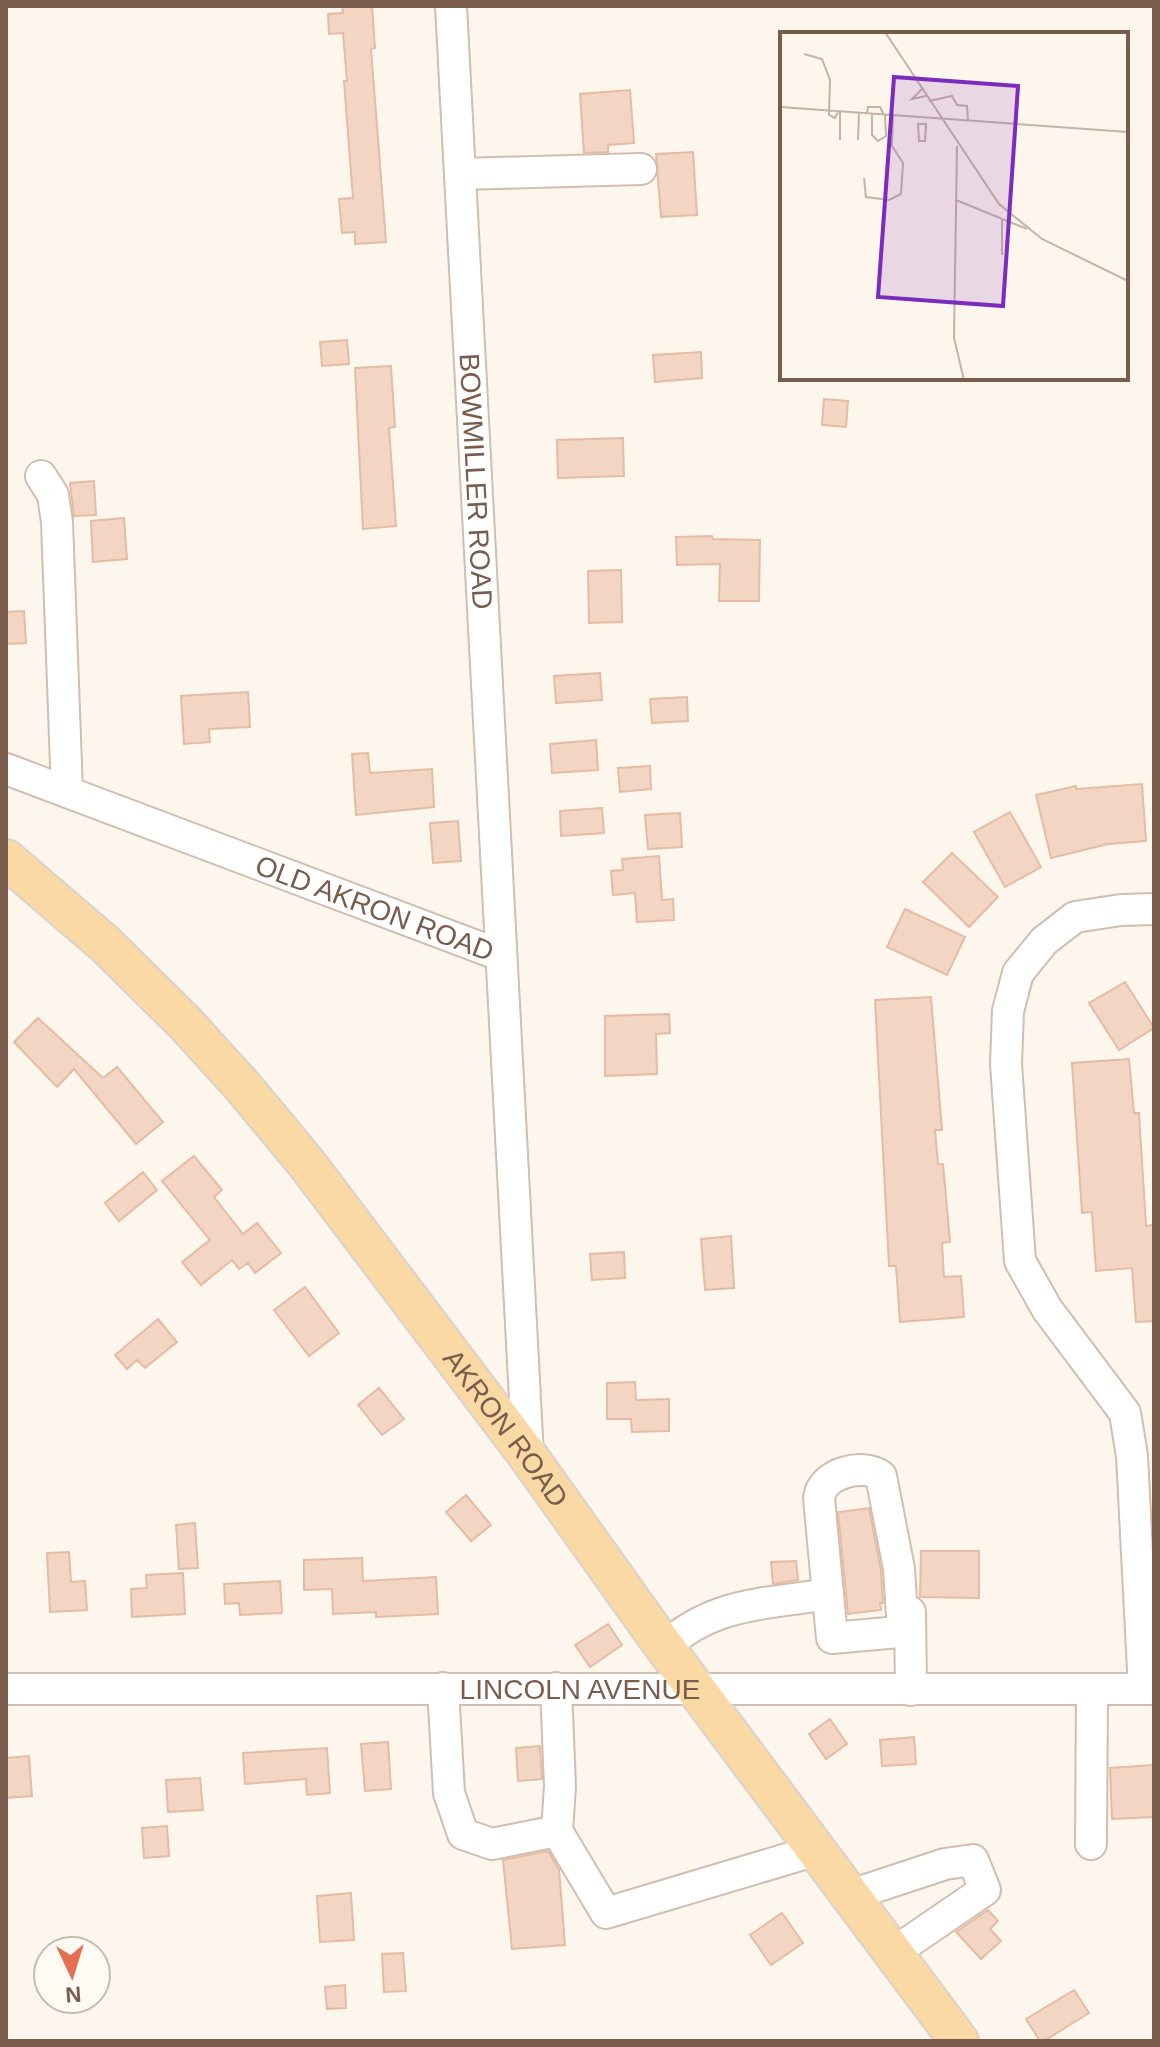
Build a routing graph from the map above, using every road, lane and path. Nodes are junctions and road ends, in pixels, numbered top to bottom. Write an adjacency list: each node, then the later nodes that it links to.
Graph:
1 (451, 6): 3 (street, BOWMILLER ROAD)
2 (641, 169): 3 (street)
3 (460, 174): 9 (street, BOWMILLER ROAD)
4 (41, 476): 6 (street)
5 (6, 769): 6 (street, OLD AKRON ROAD)
6 (67, 792): 9 (street, OLD AKRON ROAD)
7 (6, 859): 10 (main road, AKRON ROAD)
8 (1154, 909): 22 (street)
9 (500, 955): 10 (street, OLD AKRON ROAD)
10 (528, 1456): 15 (main road, AKRON ROAD)
11 (908, 1498): 13 (street)
12 (828, 1594): 13 (street); 14 (street); 15 (street)
13 (907, 1631): 14 (street); 23 (street)
14 (832, 1638): 20 (street)
15 (665, 1647): 19 (main road, AKRON ROAD)
16 (443, 1688): 17 (street, LINCOLN AVENUE); 18 (street, LINCOLN AVENUE); 24 (street)
17 (556, 1688): 19 (street, LINCOLN AVENUE); 24 (street)
18 (6, 1689)
19 (697, 1689): 20 (street, LINCOLN AVENUE); 26 (main road, AKRON ROAD)
20 (838, 1689): 23 (street, LINCOLN AVENUE)
21 (1092, 1689): 22 (street, LINCOLN AVENUE); 23 (street, LINCOLN AVENUE); 25 (street)
22 (1149, 1689)
23 (911, 1690)
24 (557, 1831): 26 (street)
25 (1091, 1844)
26 (817, 1850): 27 (main road, AKRON ROAD)
27 (851, 1895): 28 (main road, AKRON ROAD); 28 (street)
28 (893, 1953): 29 (main road, AKRON ROAD)
29 (959, 2041)

